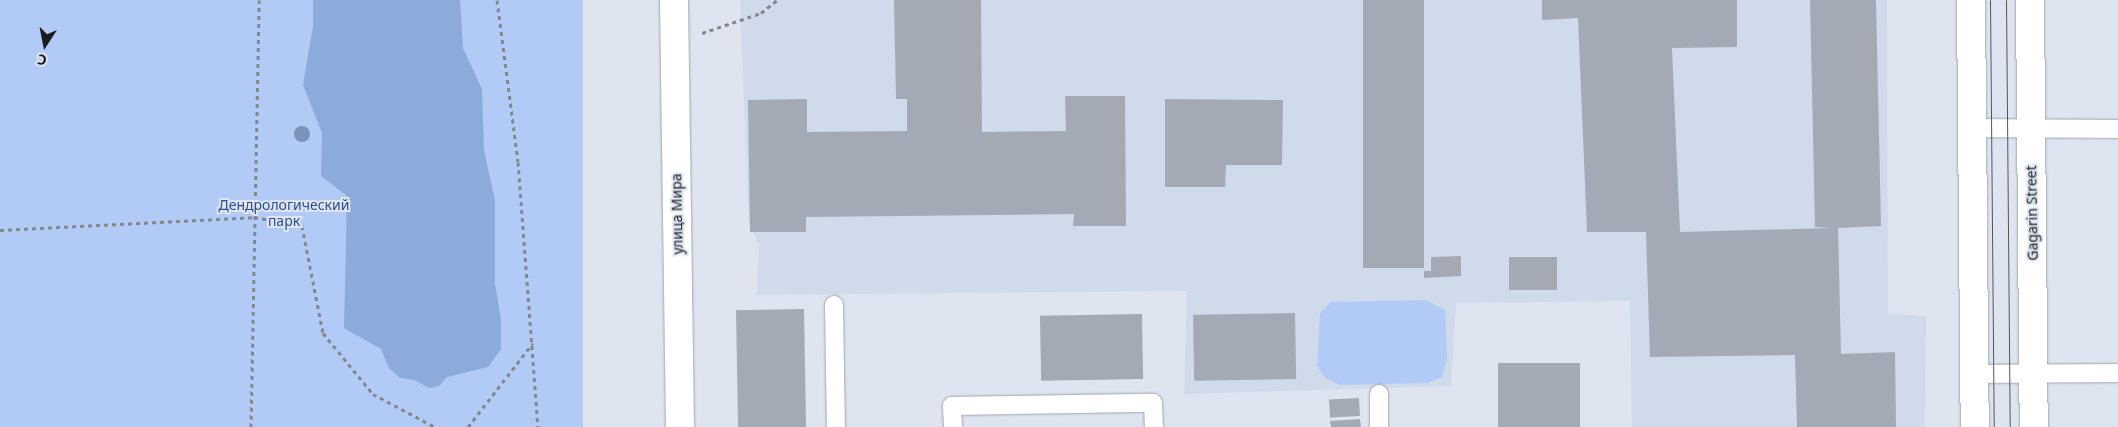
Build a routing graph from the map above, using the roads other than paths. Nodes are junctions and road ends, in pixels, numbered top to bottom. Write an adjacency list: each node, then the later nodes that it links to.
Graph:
1 (674, 0): 12 (main road, улица Мира)
2 (1971, 0): 4 (main road)
3 (2030, 0): 5 (main road, Gagarin Street)
4 (1972, 128): 5 (lane); 9 (main road)
5 (2031, 129): 6 (lane); 10 (main road, Gagarin Street)
6 (2118, 129)
7 (834, 305): 13 (lane)
8 (2118, 373): 10 (lane)
9 (1974, 374): 10 (lane); 17 (main road)
10 (2033, 374): 18 (main road, Gagarin Street)
11 (1378, 394): 16 (lane)
12 (680, 427)
13 (836, 427)
14 (953, 427): 15 (lane)
15 (1154, 427)
16 (1379, 427)
17 (1974, 427)
18 (2034, 427)

